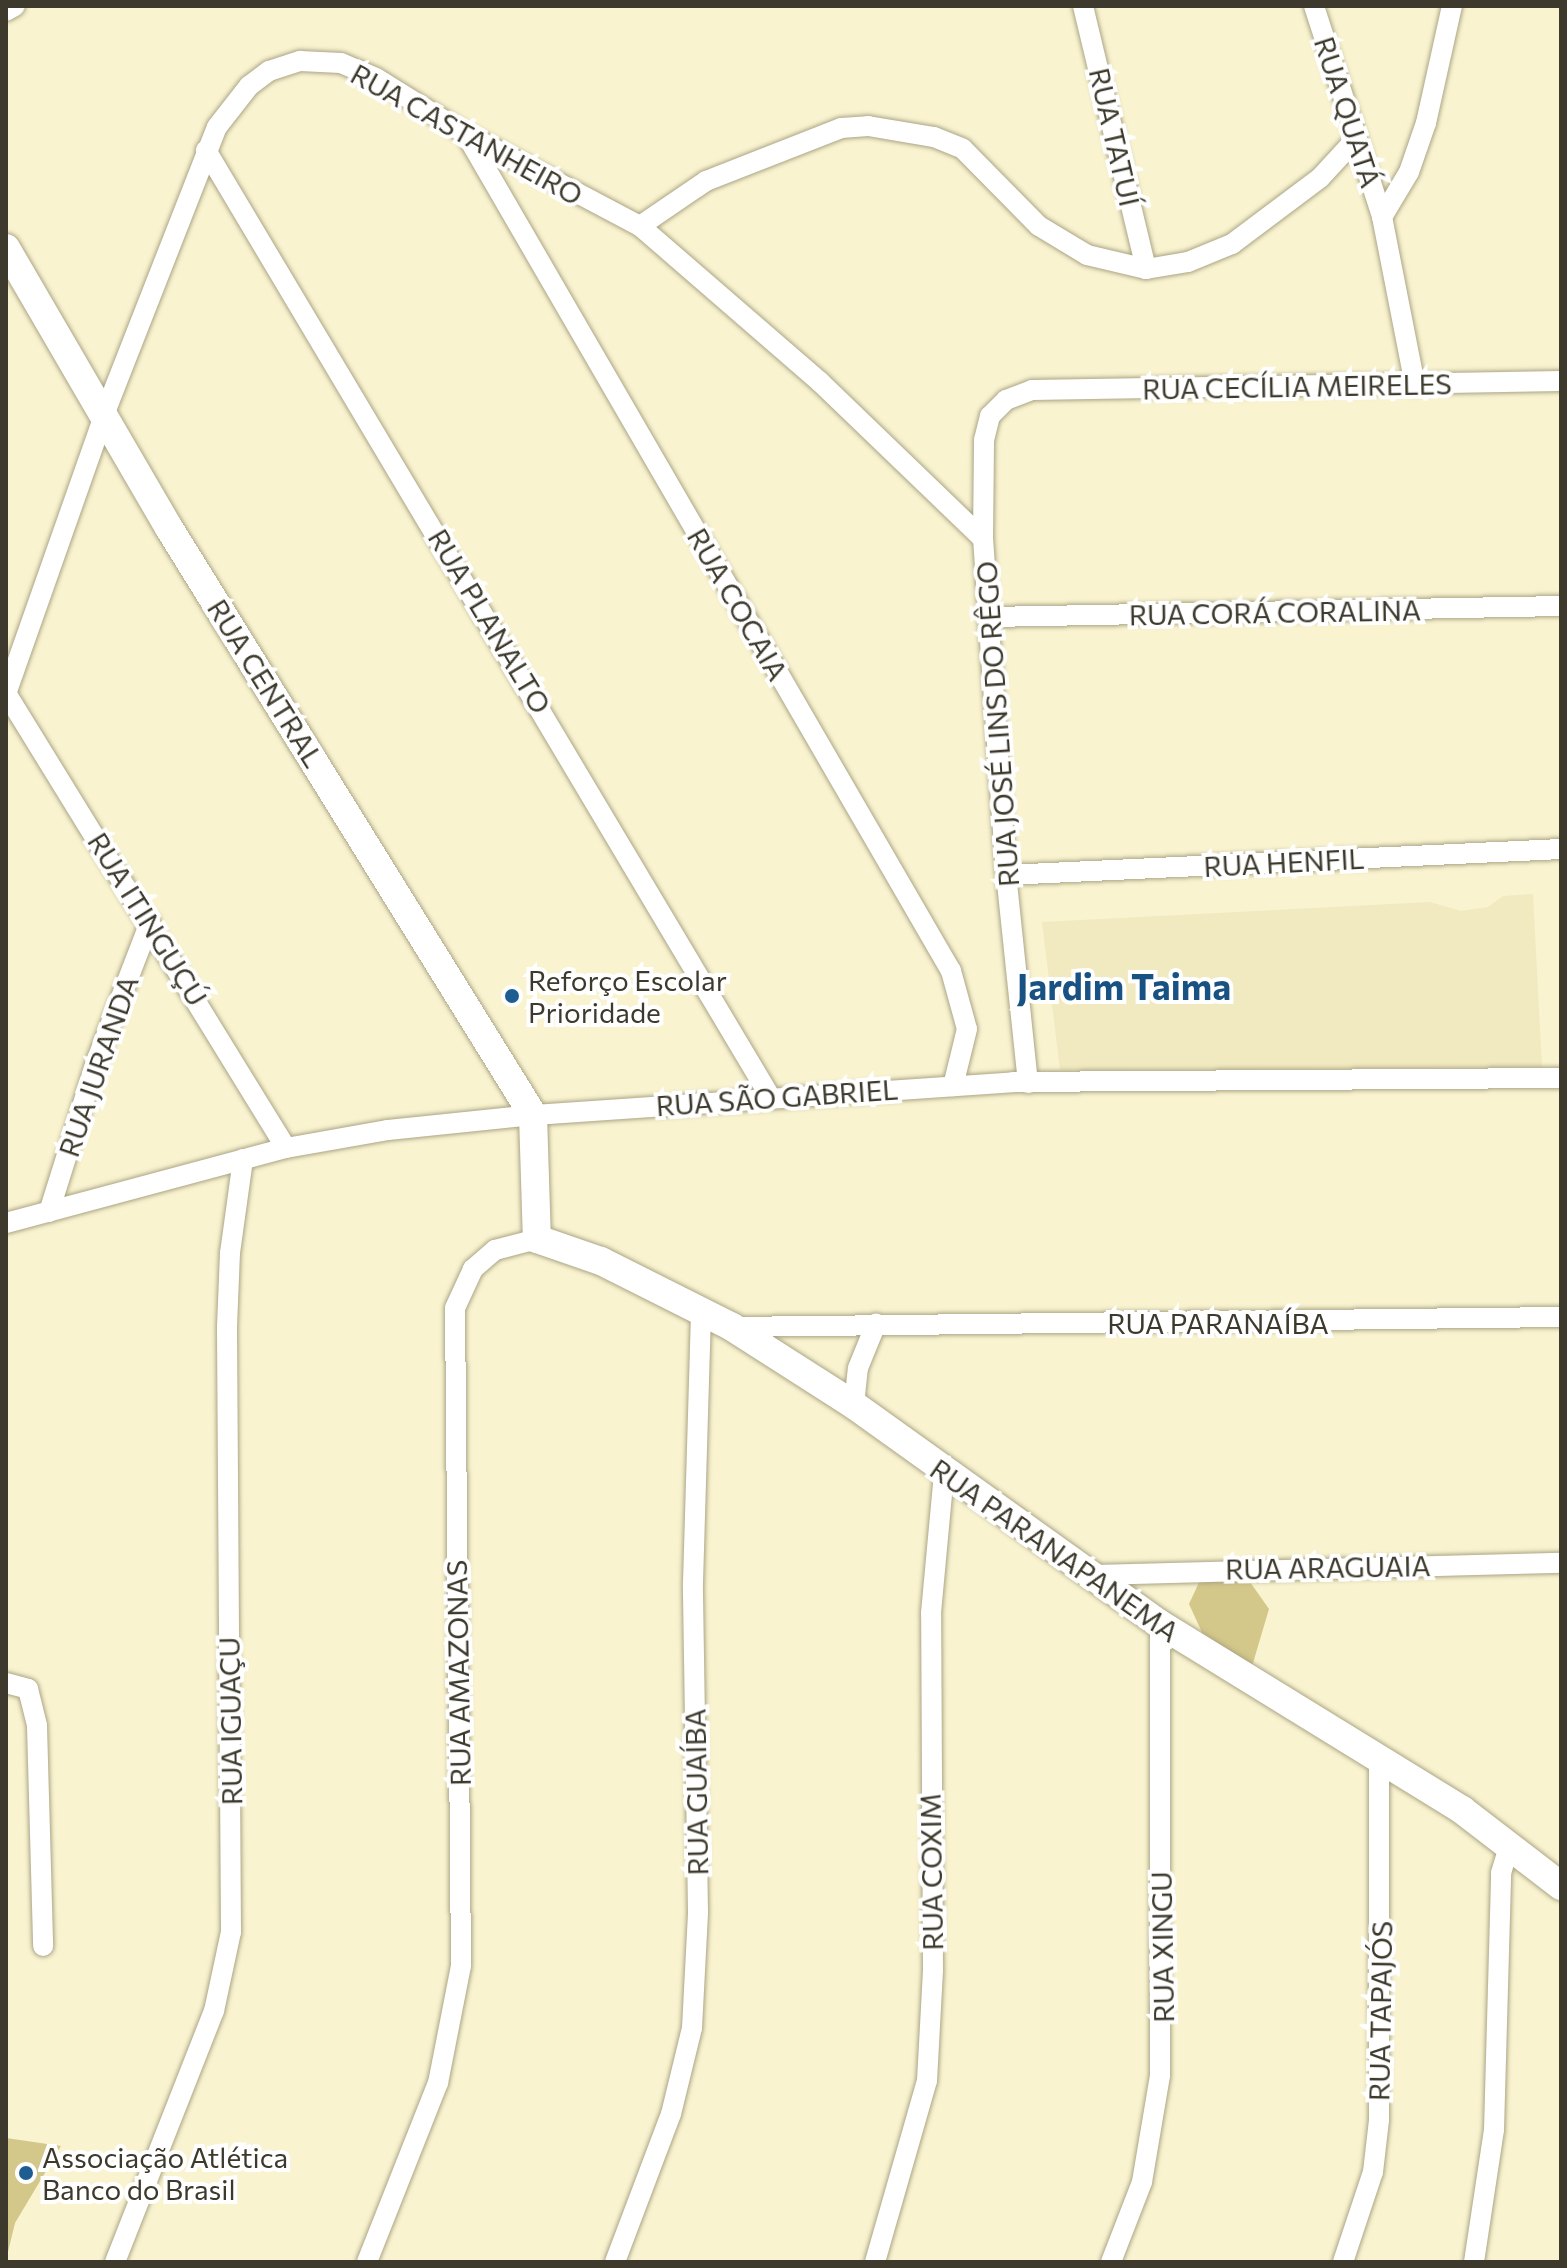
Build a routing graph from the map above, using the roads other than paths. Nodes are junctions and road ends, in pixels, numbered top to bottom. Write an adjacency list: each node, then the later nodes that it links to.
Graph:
1 (15, 6): 5 (street)
2 (1083, 6): 12 (street, RUA TATUÍ)
3 (1314, 6): 7 (street, RUA QUATÁ)
4 (1452, 6): 9 (street)
5 (6, 11)
6 (466, 134): 8 (street, RUA CASTANHEIRO); 10 (street, RUA CASTANHEIRO); 26 (street, RUA COCAIA)
7 (1354, 141): 9 (street, RUA QUATÁ); 12 (street)
8 (206, 150): 16 (street, RUA CASTANHEIRO); 27 (street, RUA PLANALTO)
9 (1382, 217): 14 (street, RUA QUATÁ)
10 (640, 226): 12 (street); 17 (street, RUA CASTANHEIRO)
11 (6, 248): 16 (street, RUA CENTRAL)
12 (1146, 269)
13 (1561, 381): 14 (street, RUA CECÍLIA MEIRELES)
14 (1415, 385): 15 (street, RUA CECÍLIA MEIRELES)
15 (1032, 390): 17 (street, RUA JOSÉ LINS DO RÊGO)
16 (104, 415): 20 (street, RUA CASTANHEIRO); 28 (street, RUA CENTRAL)
17 (983, 539): 19 (street, RUA JOSÉ LINS DO RÊGO)
18 (1561, 606): 19 (street, RUA CORÁ CORALINA)
19 (989, 617): 22 (street, RUA JOSÉ LINS DO RÊGO)
20 (6, 693): 23 (street, RUA ITINGUÇÚ)
21 (1561, 849): 22 (street, RUA HENFIL)
22 (1006, 875): 25 (street, RUA JOSÉ LINS DO RÊGO)
23 (150, 922): 29 (street, RUA ITINGUÇÚ); 31 (street, RUA JURANDA)
24 (1561, 1078): 25 (street, RUA SÃO GABRIEL)
25 (1028, 1083): 26 (street, RUA SÃO GABRIEL)
26 (953, 1086): 27 (street, RUA SÃO GABRIEL)
27 (769, 1095): 28 (street, RUA SÃO GABRIEL)
28 (533, 1115): 29 (street, RUA SÃO GABRIEL); 33 (street)
29 (286, 1148): 30 (street, RUA SÃO GABRIEL)
30 (243, 1159): 31 (street, RUA SÃO GABRIEL); 48 (street, RUA IGUAÇU)
31 (49, 1212): 32 (street, RUA SÃO GABRIEL)
32 (6, 1223)
33 (537, 1239): 34 (street, RUA PARANAPANEMA); 49 (street, RUA AMAZONAS)
34 (701, 1309): 37 (street, RUA PARANAPANEMA); 50 (street, RUA GUAÍBA)
35 (1561, 1317): 36 (street, RUA PARANAÍBA)
36 (876, 1324): 37 (street, RUA PARANAÍBA); 38 (street)
37 (732, 1327): 38 (street, RUA PARANAPANEMA)
38 (854, 1405): 39 (street, RUA PARANAPANEMA)
39 (944, 1474): 41 (street, RUA PARANAPANEMA); 51 (street, RUA COXIM)
40 (1561, 1563): 41 (street, RUA ARAGUAIA)
41 (1095, 1575): 42 (street, RUA PARANAPANEMA)
42 (1160, 1624): 44 (street, RUA PARANAPANEMA); 52 (street, RUA XINGU)
43 (6, 1683): 47 (street)
44 (1379, 1756): 45 (street, RUA PARANAPANEMA); 53 (street, RUA TAPAJÓS)
45 (1510, 1843): 46 (street, RUA PARANAPANEMA); 54 (street)
46 (1561, 1886)
47 (43, 1946)
48 (115, 2262)
49 (367, 2262)
50 (615, 2262)
51 (875, 2262)
52 (1111, 2262)
53 (1343, 2262)
54 (1474, 2262)

